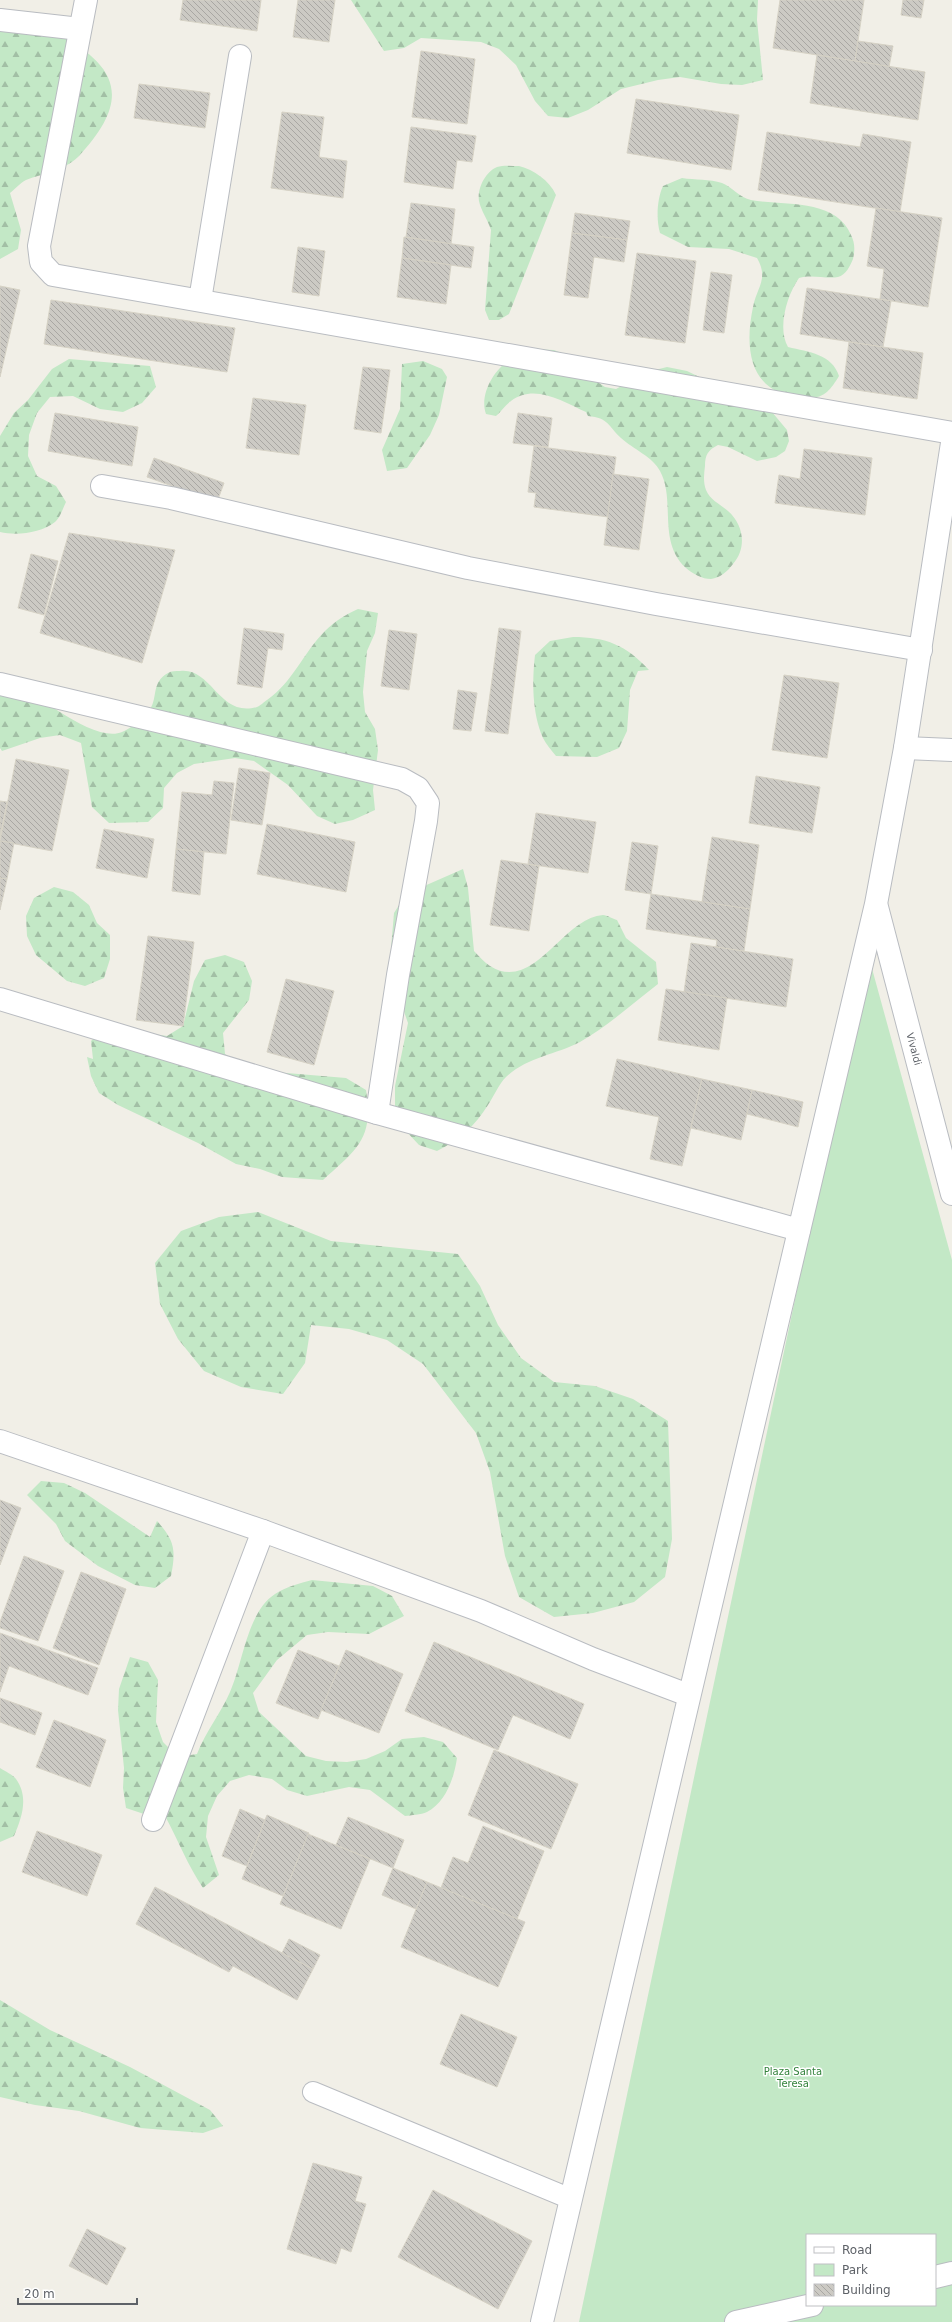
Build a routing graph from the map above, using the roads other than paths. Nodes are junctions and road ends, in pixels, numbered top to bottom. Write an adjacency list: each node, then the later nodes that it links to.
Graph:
1 (86, 0): 3 (street)
2 (0, 20): 3 (street)
3 (80, 29): 5 (street)
4 (240, 56): 5 (street)
5 (200, 300): 6 (street)
6 (952, 433)
7 (952, 443): 9 (street)
8 (102, 486): 9 (street)
9 (921, 650): 11 (street)
10 (0, 684): 15 (street)
11 (905, 748): 12 (street); 13 (street)
12 (952, 750)
13 (876, 904): 16 (street, Vivaldi); 17 (street)
14 (0, 999): 15 (street)
15 (377, 1113): 17 (street)
16 (952, 1194)
17 (799, 1230): 20 (street)
18 (0, 1441): 19 (street)
19 (263, 1531): 20 (street); 21 (street)
20 (688, 1695): 23 (street)
21 (152, 1820)
22 (313, 2092): 23 (lane)
23 (571, 2199): 27 (street)
24 (952, 2273): 25 (street)
25 (936, 2277)
26 (808, 2306): 28 (street)
27 (542, 2322)
28 (736, 2322)

